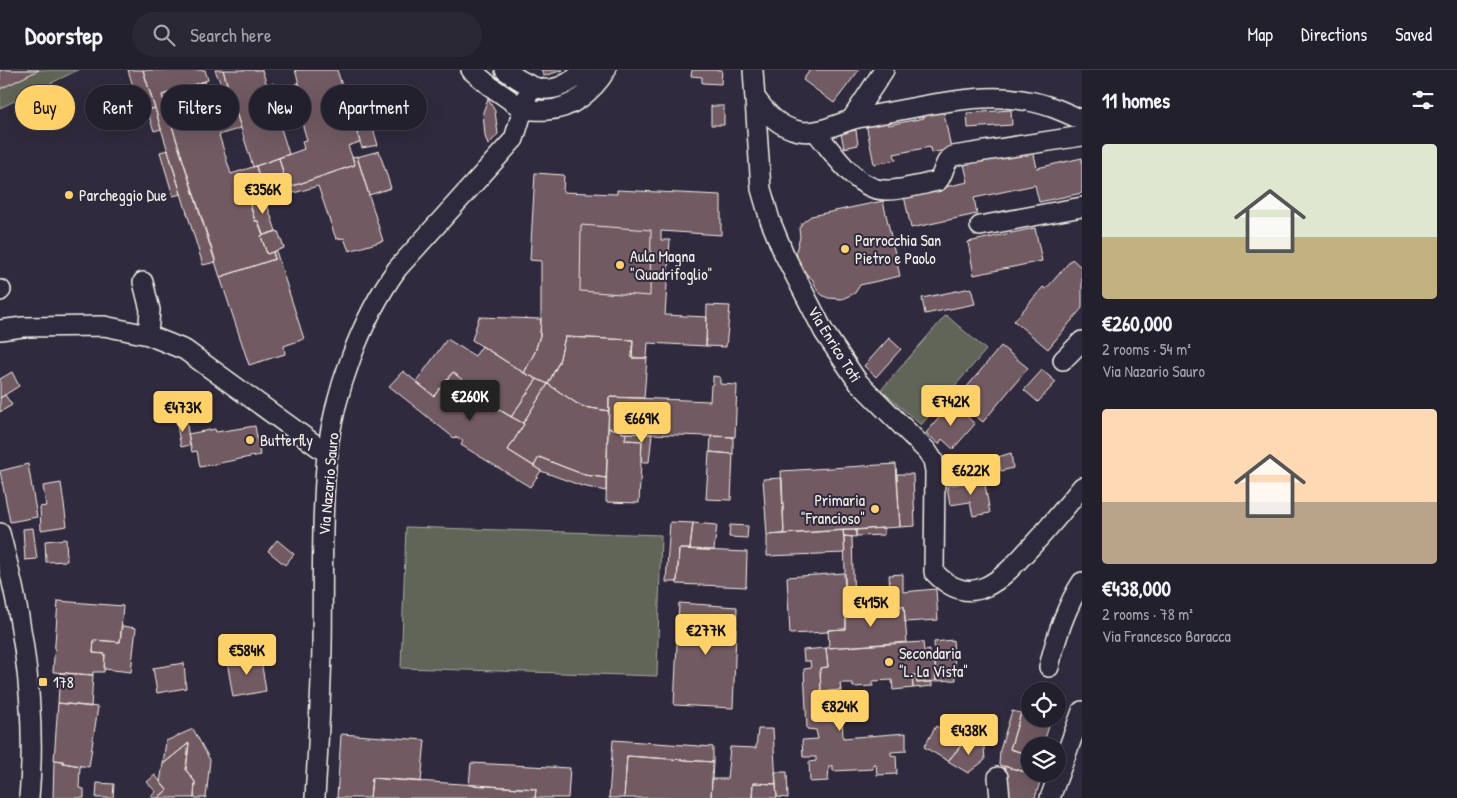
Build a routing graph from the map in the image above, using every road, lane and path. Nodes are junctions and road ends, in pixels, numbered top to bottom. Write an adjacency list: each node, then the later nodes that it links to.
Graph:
1 (471, 70): 9 (street)
2 (505, 70): 7 (street)
3 (585, 70): 7 (street)
4 (606, 70): 9 (street)
5 (753, 70): 8 (street, Via Enrico Toti)
6 (884, 70): 10 (street)
7 (530, 87): 9 (street, Via Nazario Sauro)
8 (755, 97): 12 (street); 22 (street, Via Enrico Toti)
9 (523, 109): 21 (street, Via Nazario Sauro)
10 (851, 120): 11 (street); 12 (street)
11 (1082, 120)
12 (816, 132): 13 (street)
13 (1082, 136)
14 (1082, 207): 15 (street)
15 (980, 226)
16 (143, 282): 18 (street)
17 (0, 330): 18 (street)
18 (148, 334): 21 (street)
19 (1082, 341): 20 (street)
20 (1063, 360)
21 (328, 454): 29 (street, Via Nazario Sauro)
22 (1082, 487)
23 (0, 532): 28 (street)
24 (1082, 582): 25 (street)
25 (1049, 667)
26 (1082, 711): 31 (street)
27 (998, 777): 30 (street)
28 (29, 798)
29 (315, 798)
30 (1000, 798)
31 (1050, 798)

